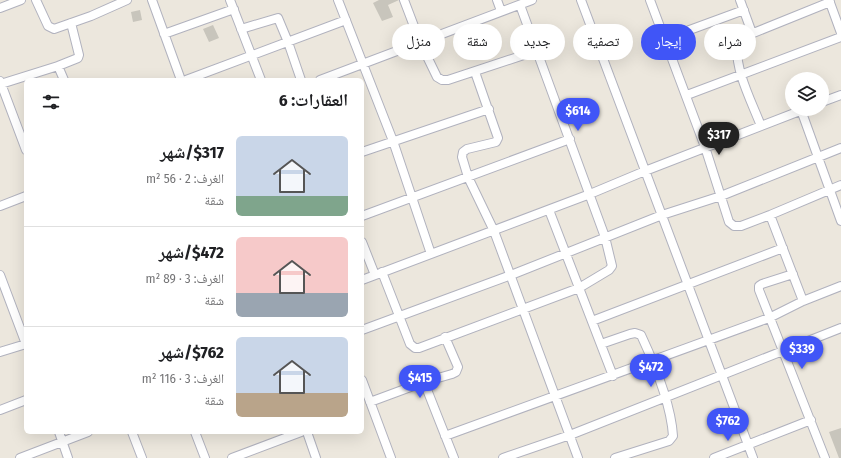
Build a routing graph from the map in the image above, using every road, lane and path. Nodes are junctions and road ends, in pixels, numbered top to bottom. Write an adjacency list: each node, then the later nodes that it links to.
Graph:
1 (21, 0): 15 (street)
2 (36, 0): 20 (street)
3 (127, 0): 20 (street)
4 (152, 0): 30 (street)
5 (230, 0): 16 (street)
6 (338, 0): 19 (street)
7 (404, 0): 21 (street)
8 (498, 0): 18 (street)
9 (532, 0): 14 (street)
10 (581, 0): 65 (street)
11 (650, 0): 23 (street)
12 (740, 0): 17 (street)
13 (829, 1): 27 (street); 29 (street)
14 (520, 5): 18 (street); 22 (street)
15 (0, 8)
16 (234, 9): 26 (street); 30 (street)
17 (744, 10): 24 (street); 25 (street)
18 (501, 11): 28 (street)
19 (346, 20): 32 (street); 40 (street)
20 (71, 23): 41 (street)
21 (413, 24)
22 (527, 24)
23 (659, 24)
24 (749, 24)
25 (696, 28)
26 (241, 29): 32 (street); 34 (street)
27 (756, 31)
28 (445, 32)
29 (841, 33)
30 (164, 34): 46 (street)
31 (841, 37): 43 (street)
32 (288, 42): 34 (street); 49 (street)
33 (392, 52): 40 (street)
34 (252, 56): 47 (street); 48 (street)
35 (428, 60): 42 (street)
36 (510, 60): 42 (street)
37 (539, 60): 58 (street)
38 (673, 60): 51 (street)
39 (739, 60): 43 (street)
40 (363, 63): 44 (street); 59 (street)
41 (58, 66): 45 (street); 50 (street)
42 (475, 72): 54 (street)
43 (741, 74): 51 (street); 57 (street)
44 (337, 76)
45 (63, 78)
46 (180, 78)
47 (192, 78)
48 (260, 78)
49 (300, 78)
50 (1, 82): 60 (street)
51 (687, 95): 61 (street)
52 (841, 95): 53 (street)
53 (829, 99)
54 (489, 109): 59 (street); 66 (street)
55 (787, 116): 57 (street)
56 (805, 116): 64 (street)
57 (761, 126): 61 (street)
58 (570, 139): 66 (street); 69 (street)
59 (393, 142): 63 (street); 72 (street)
60 (24, 145)
61 (705, 147): 65 (street); 70 (street)
62 (841, 148): 64 (street)
63 (364, 151)
64 (819, 157): 68 (street); 70 (street)
65 (645, 171): 69 (street); 76 (street)
66 (468, 177): 72 (street); 79 (street)
67 (841, 185): 68 (street)
68 (829, 190): 77 (street); 78 (street)
69 (590, 194): 74 (street); 80 (street)
70 (721, 196): 76 (street); 77 (street)
71 (24, 197): 73 (street)
72 (412, 198): 75 (street); 83 (street)
73 (0, 206)
74 (549, 210): 79 (street); 84 (street)
75 (364, 215)
76 (662, 215): 80 (street); 90 (street)
77 (770, 215): 82 (street)
78 (841, 221)
79 (494, 231): 83 (street); 87 (street)
80 (605, 237): 84 (street); 92 (street)
81 (364, 246): 85 (street)
82 (783, 248): 86 (street); 90 (street)
83 (431, 254): 85 (street)
84 (565, 254): 87 (street); 92 (street)
85 (379, 274): 89 (street); 95 (street)
86 (793, 274): 93 (street); 96 (street)
87 (511, 275): 94 (street); 95 (street)
88 (0, 277): 101 (street)
89 (364, 279)
90 (688, 284): 97 (street); 102 (street)
91 (841, 286): 93 (street)
92 (579, 288): 94 (street); 97 (street)
93 (804, 301): 96 (street)
94 (523, 309): 100 (street); 112 (street)
95 (399, 316): 99 (street); 100 (street)
96 (769, 318): 102 (street); 105 (street)
97 (592, 321): 103 (street)
98 (841, 328): 105 (street)
99 (364, 329)
100 (445, 337): 110 (street)
101 (24, 339)
102 (709, 340): 107 (street); 108 (street)
103 (601, 344): 107 (street); 109 (street)
104 (24, 345): 106 (street)
105 (783, 350): 108 (street); 117 (street)
106 (0, 352)
107 (653, 361): 109 (street); 113 (street)
108 (722, 375): 113 (street); 127 (street)
109 (613, 376): 112 (street)
110 (424, 382): 115 (street); 125 (street)
111 (364, 386): 115 (street)
112 (555, 395): 124 (street); 125 (street)
113 (665, 398): 124 (street); 128 (street)
114 (24, 401): 116 (street)
115 (370, 402): 135 (street)
116 (0, 410)
117 (811, 420): 127 (street); 142 (street)
118 (59, 434): 126 (street)
119 (83, 434): 126 (street)
120 (133, 434): 131 (street)
121 (196, 434): 132 (street)
122 (296, 434): 133 (street)
123 (308, 434): 134 (street)
124 (570, 435): 137 (street); 138 (street)
125 (445, 436): 136 (street)
126 (62, 442): 129 (street); 130 (street)
127 (748, 445): 140 (street); 141 (street)
128 (643, 454): 139 (street)
129 (20, 458)
130 (68, 458)
131 (142, 458)
132 (205, 458)
133 (232, 458)
134 (316, 458)
135 (391, 458)
136 (454, 458)
137 (503, 458)
138 (578, 458)
139 (614, 458)
140 (714, 458)
141 (754, 458)
142 (825, 458)

